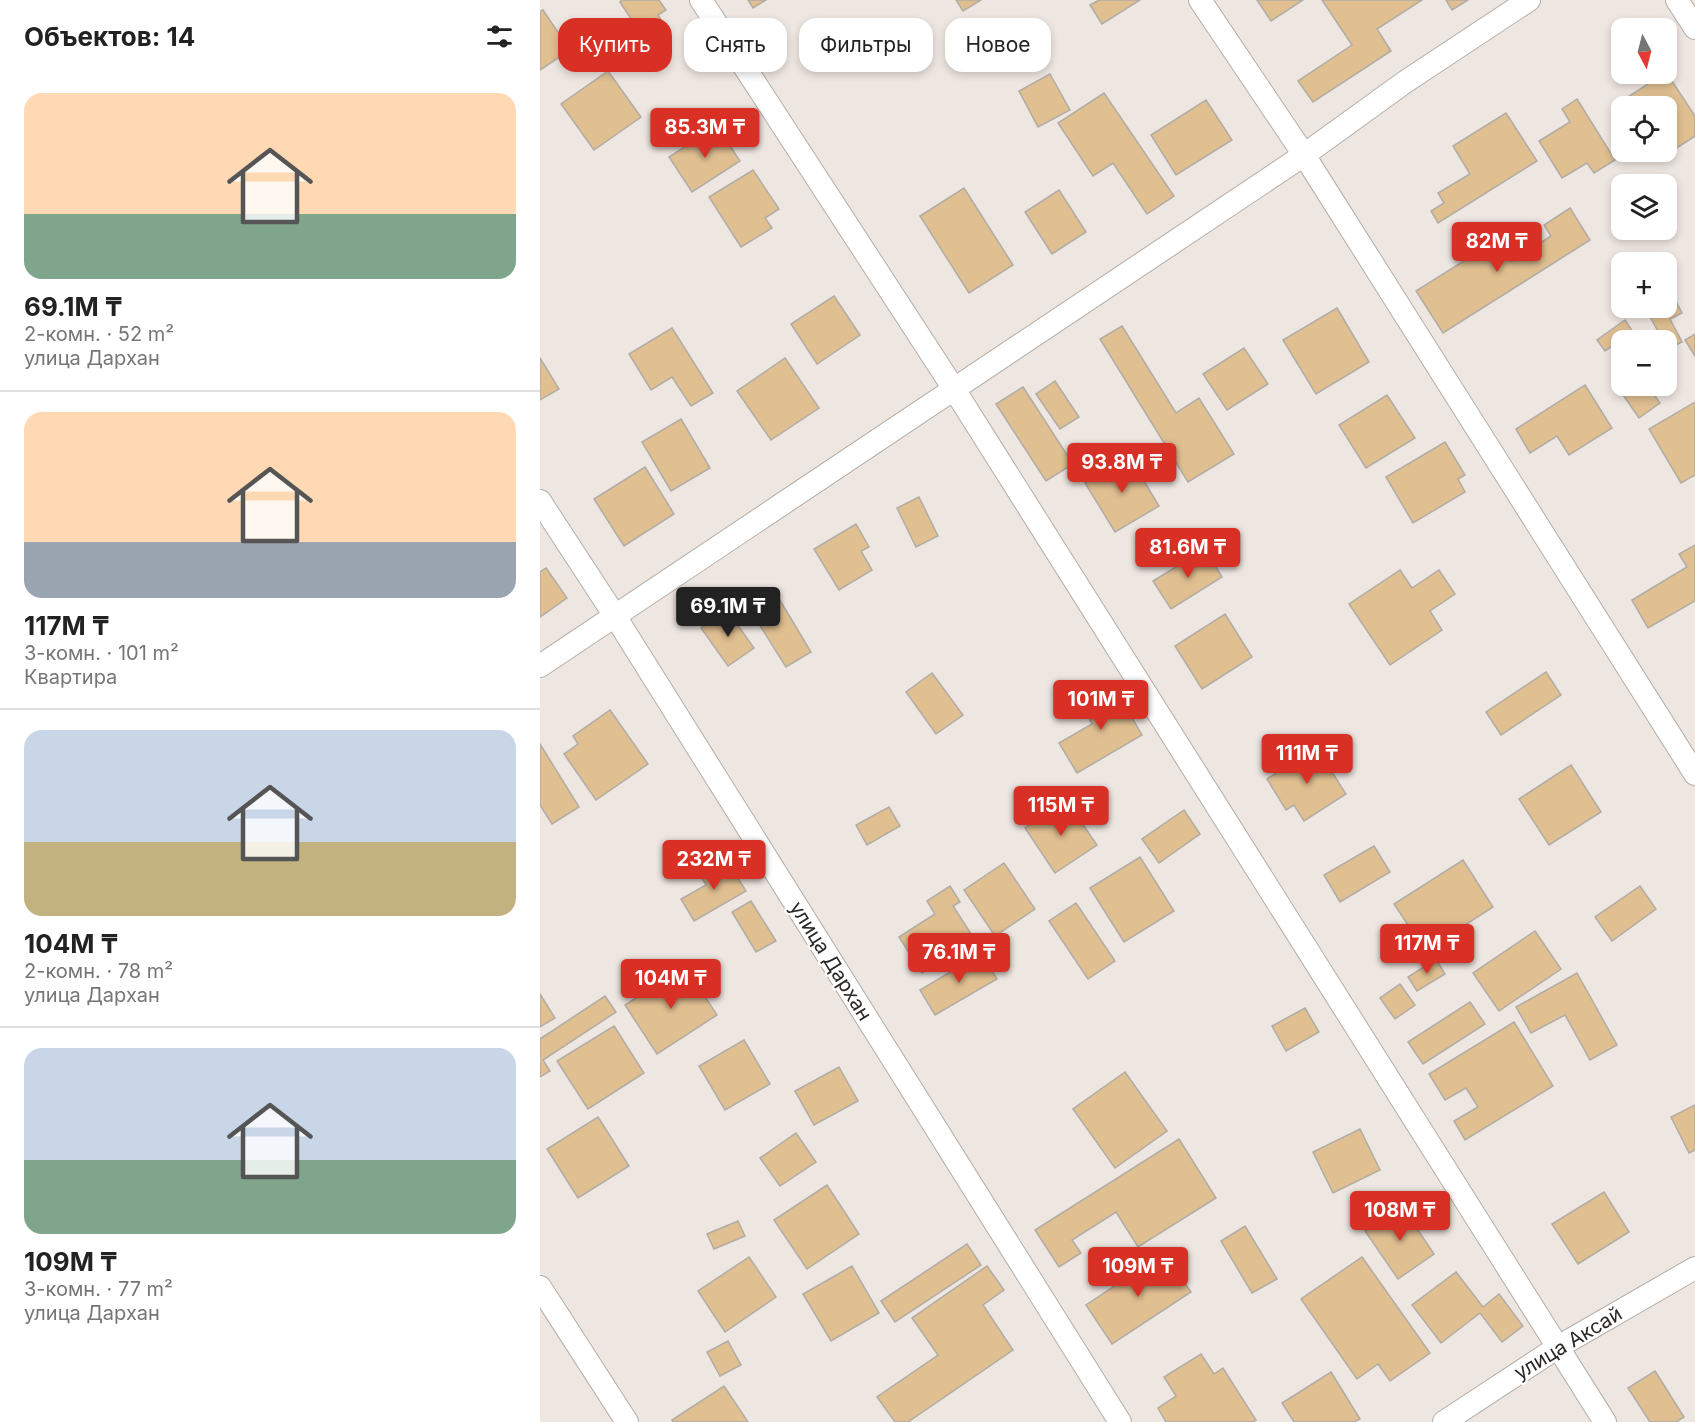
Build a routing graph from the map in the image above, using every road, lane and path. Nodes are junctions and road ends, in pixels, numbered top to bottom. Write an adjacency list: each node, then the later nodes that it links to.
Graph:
1 (701, 0): 7 (street)
2 (1200, 0): 6 (street)
3 (1529, 0): 6 (street)
4 (1677, 0): 5 (street)
5 (1695, 28)
6 (1304, 154): 7 (street); 11 (street)
7 (954, 389): 9 (street); 14 (street)
8 (540, 501): 9 (street, улица Дархан)
9 (615, 616): 10 (street); 16 (street, улица Дархан)
10 (540, 666)
11 (1695, 774)
12 (1695, 1268): 14 (street, улица Аксай)
13 (540, 1287): 15 (street)
14 (1558, 1347): 17 (street, улица Аксай); 18 (street)
15 (627, 1422)
16 (1120, 1422)
17 (1444, 1422)
18 (1605, 1422)

